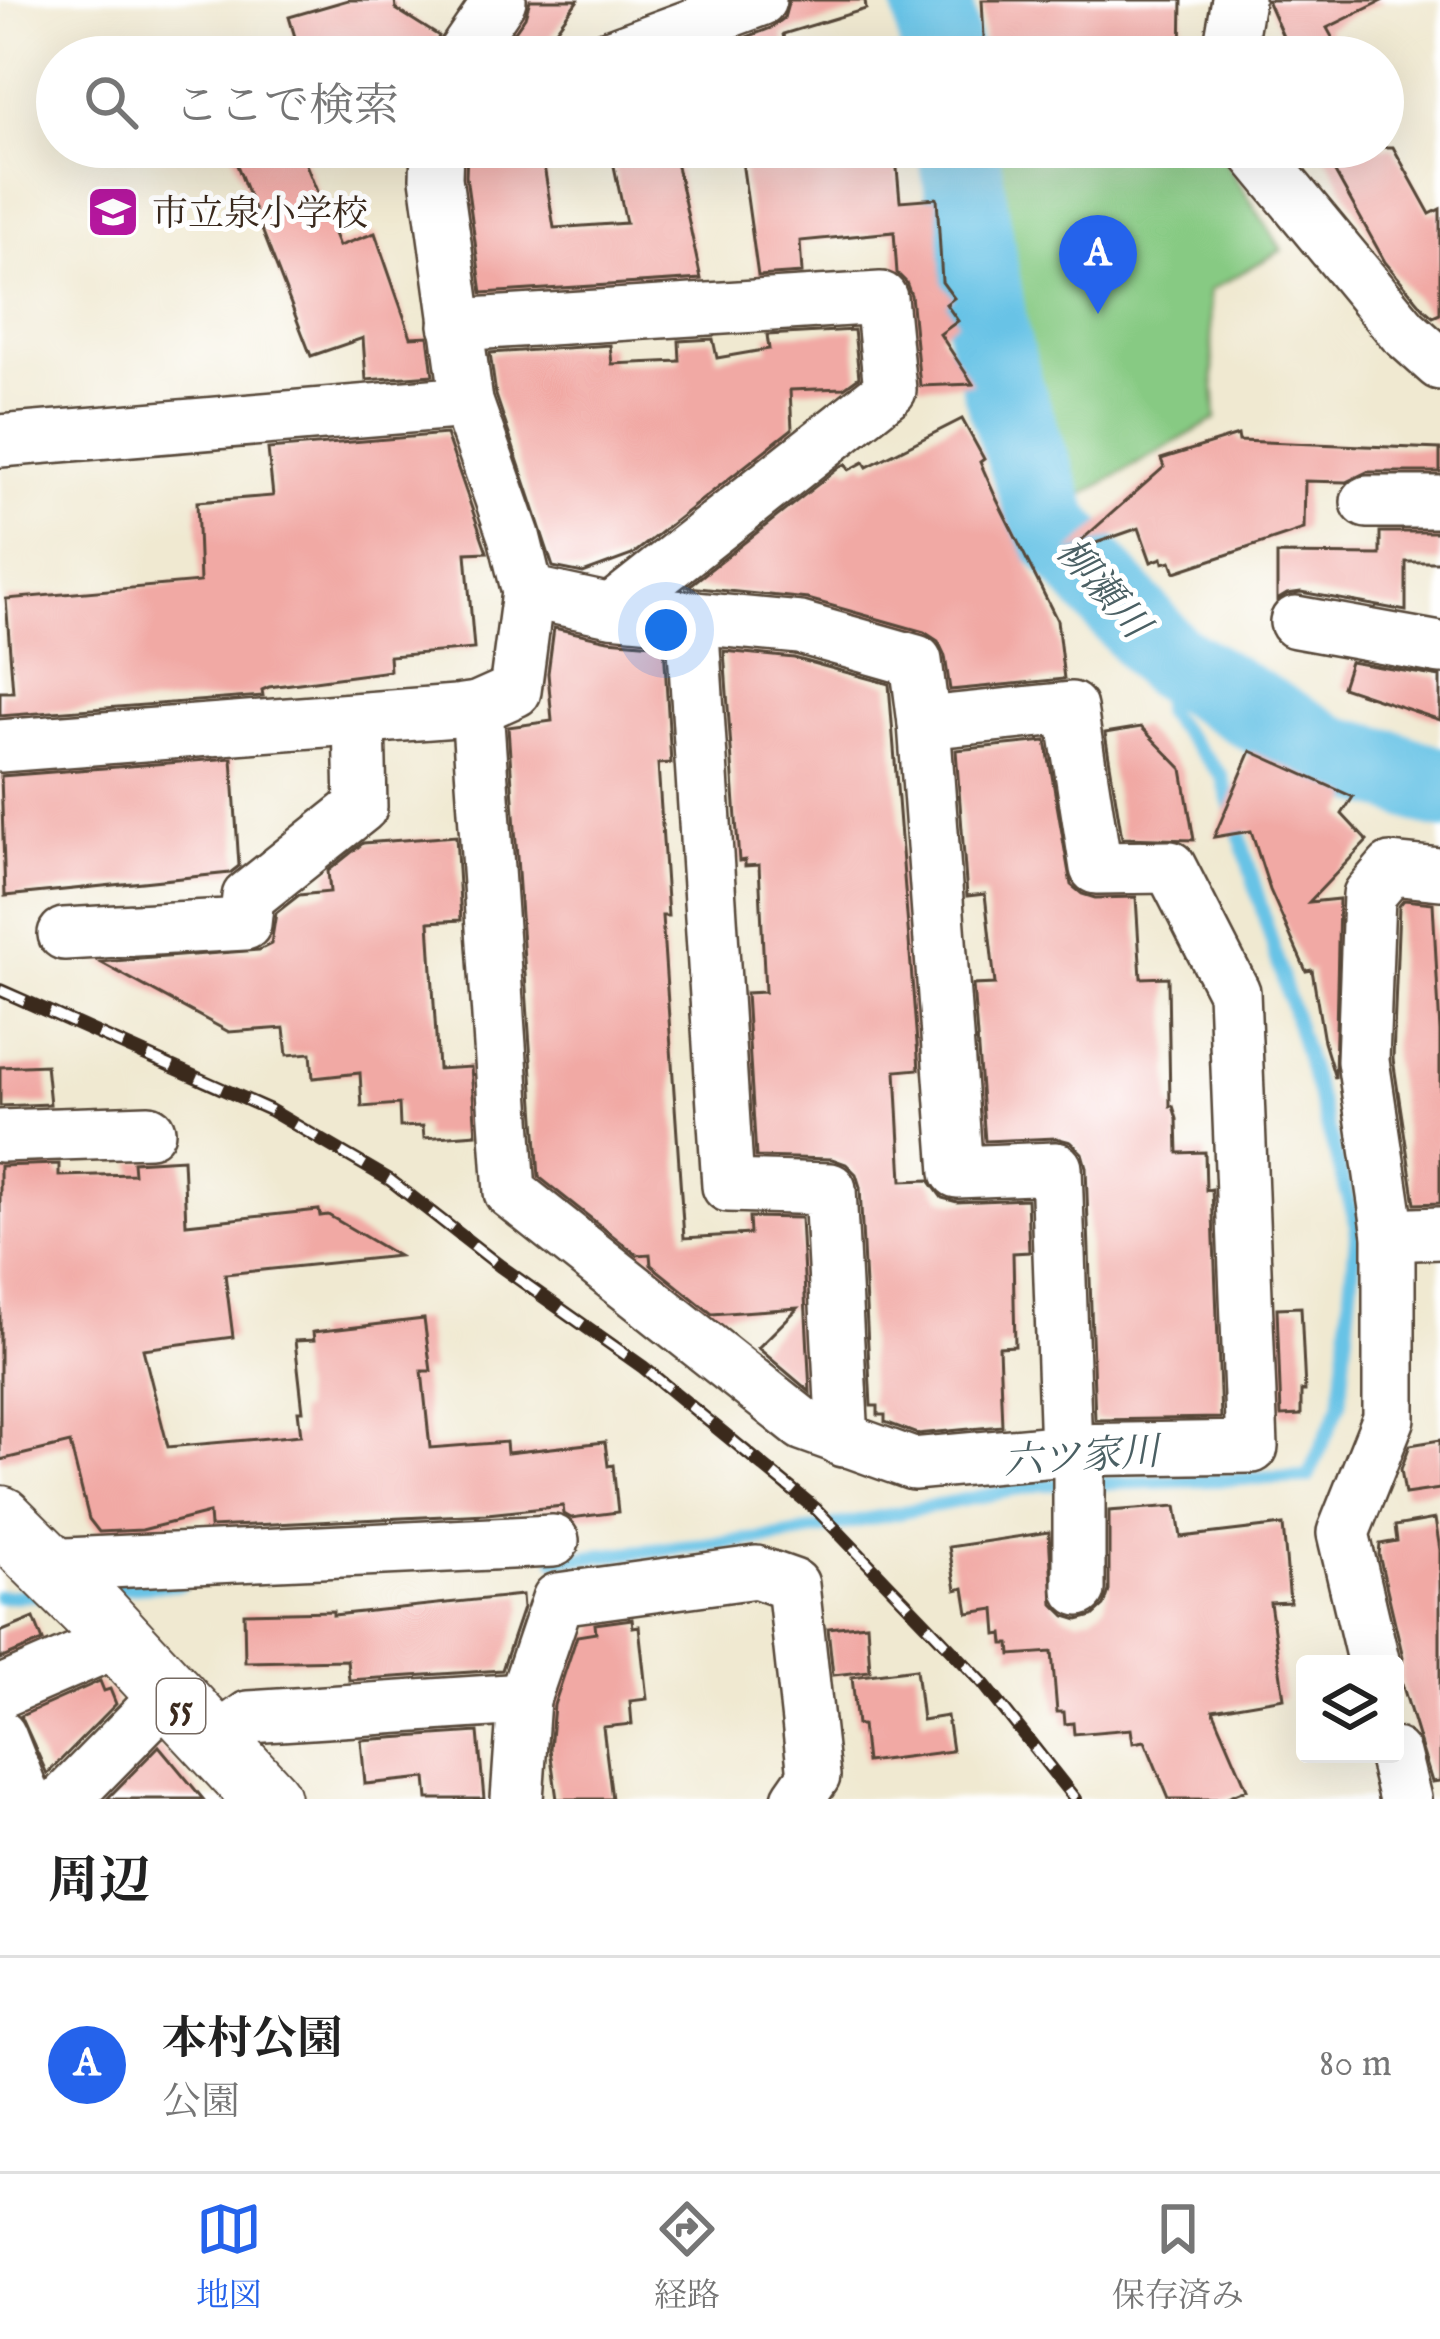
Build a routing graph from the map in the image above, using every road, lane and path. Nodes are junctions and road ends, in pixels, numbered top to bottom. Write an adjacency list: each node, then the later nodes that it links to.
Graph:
1 (500, 0): 4 (street)
2 (760, 0): 5 (street)
3 (1238, 0): 6 (street)
4 (475, 36)
5 (663, 36)
6 (1232, 36)
7 (436, 168): 9 (street)
8 (1268, 168): 10 (street)
9 (455, 325): 11 (street); 16 (street)
10 (1440, 364)
11 (467, 402): 12 (street); 15 (street)
12 (0, 441)
13 (1367, 502): 14 (street)
14 (1440, 502)
15 (529, 592): 16 (street); 20 (street)
16 (611, 610): 17 (street)
17 (692, 617): 22 (street); 30 (street)
18 (1296, 622): 19 (street)
19 (1440, 648)
20 (477, 708): 21 (street); 30 (street)
21 (358, 718): 23 (street); 25 (street)
22 (924, 722): 31 (street); 31 (street)
23 (0, 746)
24 (1440, 874): 29 (street)
25 (64, 934)
26 (149, 1131): 27 (street)
27 (0, 1136)
28 (1440, 1233): 29 (street)
29 (1389, 1235): 36 (street)
30 (843, 1441): 31 (street)
31 (1072, 1450): 34 (street)
32 (0, 1519): 35 (main road, 55)
33 (553, 1541): 35 (street)
34 (1079, 1590)
35 (79, 1599): 37 (street); 38 (main road, 55)
36 (1372, 1655)
37 (0, 1692)
38 (169, 1693): 41 (main road, 55); 44 (street)
39 (524, 1699): 41 (street); 46 (street); 47 (street)
40 (0, 1736): 43 (street)
41 (214, 1742): 45 (main road, 55)
42 (1396, 1763): 48 (street)
43 (25, 1799)
44 (65, 1799)
45 (267, 1799)
46 (517, 1799)
47 (799, 1799)
48 (1405, 1799)

